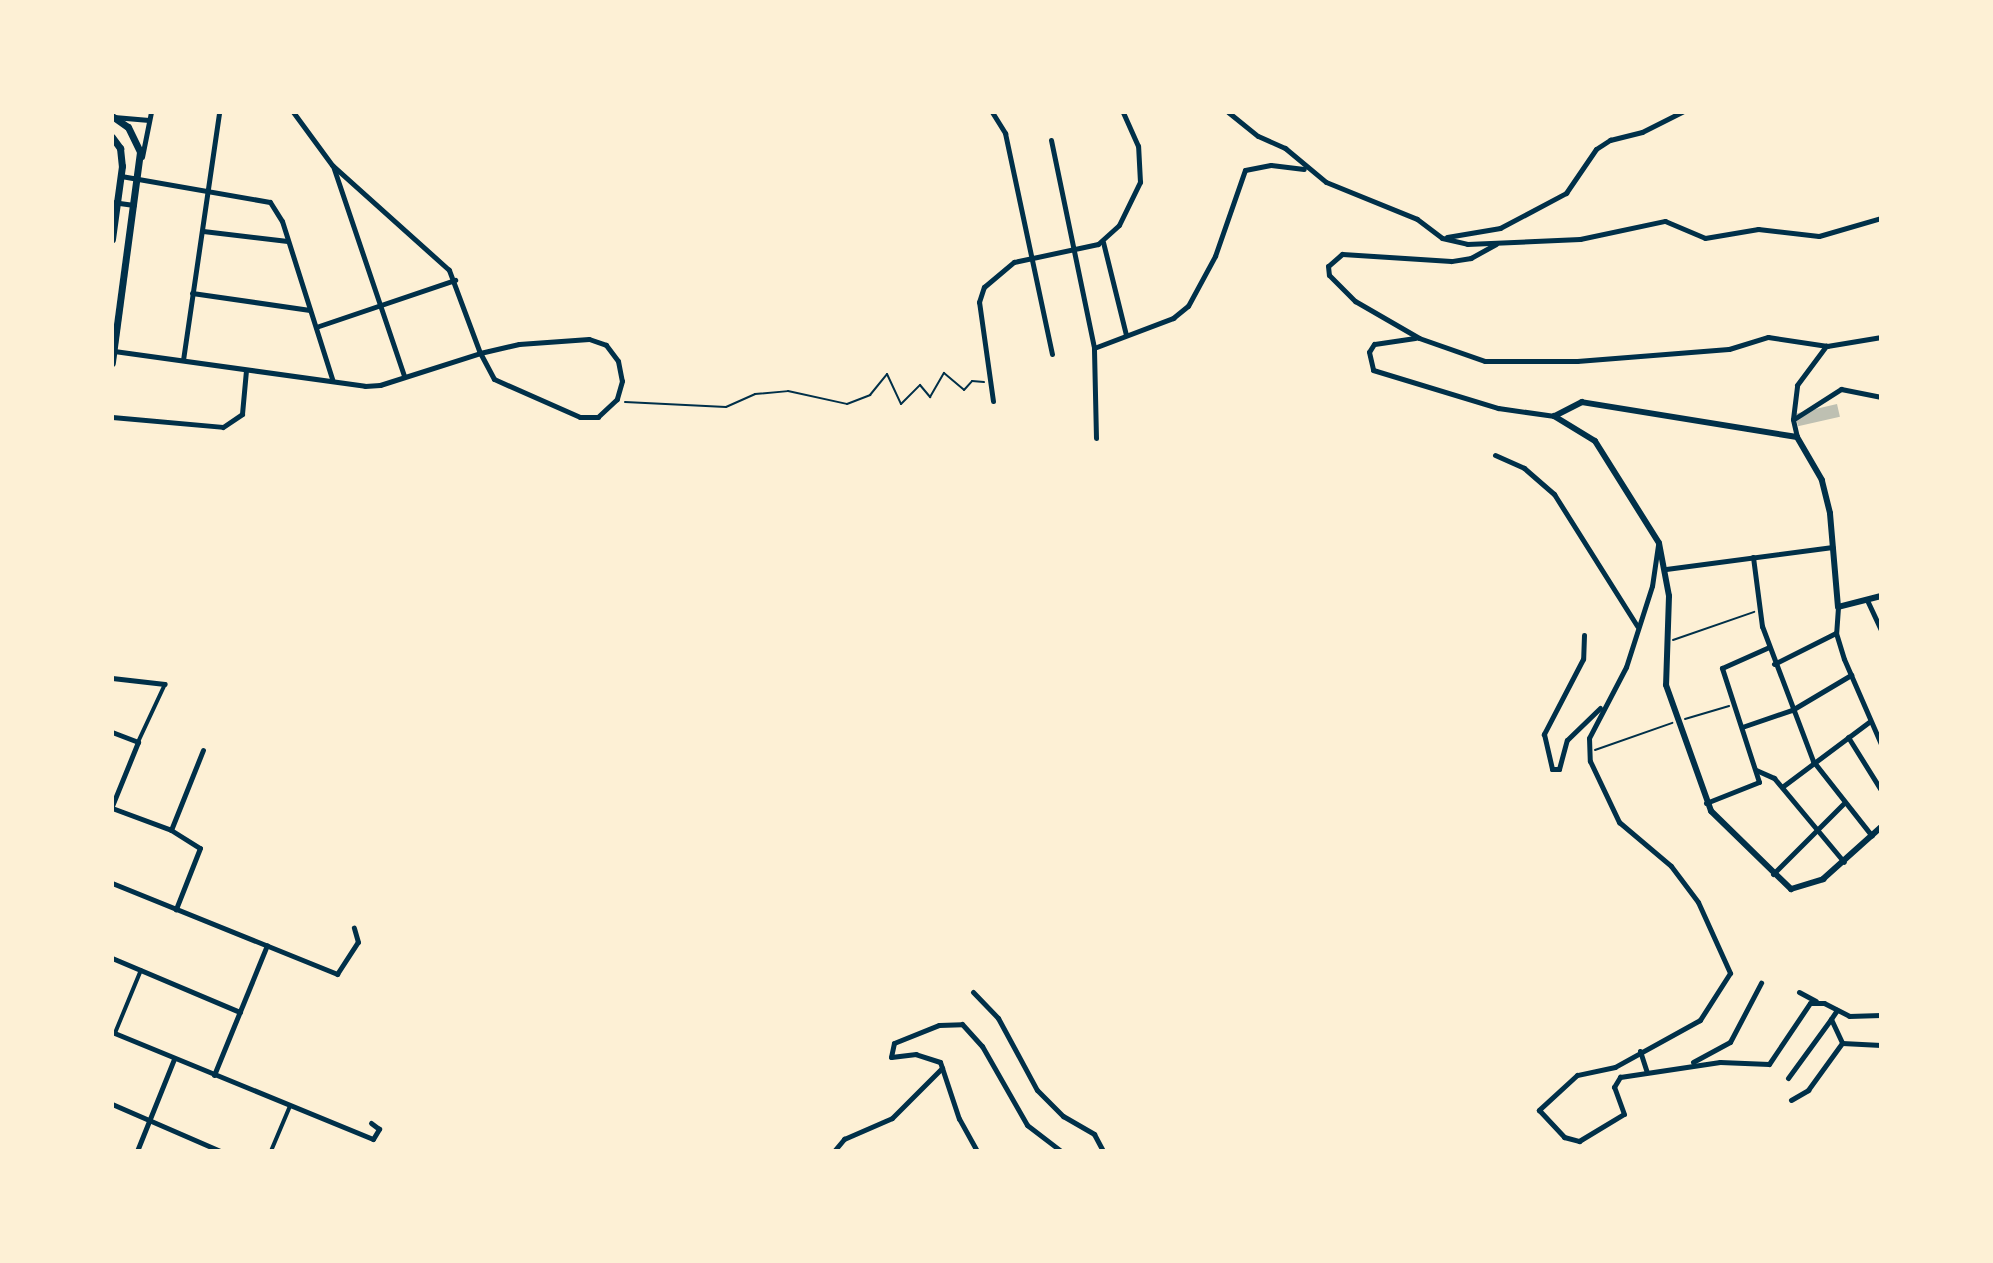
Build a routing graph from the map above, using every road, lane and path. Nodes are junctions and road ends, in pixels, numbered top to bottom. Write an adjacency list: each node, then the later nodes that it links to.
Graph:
1 (151, 112): 9 (street)
2 (219, 112): 17 (street)
3 (293, 112): 13 (street)
4 (992, 112): 28 (street)
5 (1123, 112): 25 (street)
6 (1228, 112): 14 (street)
7 (1682, 112): 22 (street)
8 (113, 116): 9 (street); 12 (main road)
9 (149, 120): 12 (street)
10 (112, 137): 15 (main road)
11 (1051, 140): 27 (street)
12 (140, 162): 16 (main road)
13 (332, 165): 29 (street); 31 (street)
14 (1305, 169): 22 (street); 34 (street)
15 (121, 176): 16 (street); 18 (main road)
16 (138, 177): 17 (street); 19 (main road)
17 (208, 189): 21 (street); 24 (street)
18 (114, 203): 19 (street); 23 (main road)
19 (135, 205): 39 (main road)
20 (1881, 218): 26 (street)
21 (203, 231): 24 (street); 30 (street)
22 (1442, 238): 26 (street)
23 (112, 239)
24 (287, 241): 32 (street)
25 (1103, 242): 27 (street); 34 (street)
26 (1496, 244): 36 (street)
27 (1073, 246): 28 (street); 38 (street)
28 (1030, 257): 41 (street); 47 (street)
29 (455, 280): 31 (street); 40 (street)
30 (192, 293): 32 (street); 42 (street)
31 (380, 306): 33 (street); 45 (street)
32 (310, 310): 33 (street)
33 (316, 327): 46 (street)
34 (1126, 335): 38 (street)
35 (1881, 337): 37 (street)
36 (1419, 338): 37 (street); 51 (street)
37 (1827, 346): 53 (street)
38 (1094, 348): 55 (street)
39 (114, 351): 42 (street); 43 (main road)
40 (480, 353): 45 (street); 49 (street); 49 (street)
41 (1052, 354)
42 (183, 360): 44 (street)
43 (112, 363)
44 (246, 370): 46 (street); 52 (street)
45 (404, 376): 46 (street)
46 (332, 379)
47 (989, 382): 49 (path); 50 (street)
48 (1881, 397): 53 (street)
49 (617, 399)
50 (993, 401)
51 (1554, 416): 54 (street); 57 (street)
52 (112, 417)
53 (1793, 419): 54 (street)
54 (1797, 437): 58 (street)
55 (1096, 438)
56 (1495, 455): 65 (street)
57 (1657, 539): 60 (street); 65 (street)
58 (1833, 547): 59 (street); 63 (street)
59 (1753, 557): 60 (street); 64 (street)
60 (1666, 569): 69 (street)
61 (1881, 596): 62 (street)
62 (1867, 600): 63 (street); 66 (street)
63 (1838, 607): 67 (street)
64 (1759, 610): 69 (path); 70 (street)
65 (1637, 627): 76 (street)
66 (1881, 630)
67 (1836, 633): 71 (street); 72 (street)
68 (1584, 635): 76 (street)
69 (1667, 642): 78 (street)
70 (1769, 647): 71 (street); 75 (street)
71 (1774, 664): 77 (street)
72 (1851, 675): 77 (street); 79 (street)
73 (112, 678): 74 (street)
74 (165, 684): 83 (street)
75 (1734, 705): 78 (path); 80 (street)
76 (1601, 708): 86 (street)
77 (1792, 710): 80 (street); 87 (street)
78 (1676, 722): 86 (path); 91 (street)
79 (1869, 722): 82 (street); 84 (street)
80 (1742, 727): 88 (street)
81 (112, 732): 83 (street)
82 (1848, 737): 87 (street); 90 (street)
83 (138, 742): 93 (street)
84 (1881, 744)
85 (203, 750): 95 (street)
86 (1589, 753): 117 (street)
87 (1813, 761): 89 (street); 92 (street)
88 (1755, 770): 89 (street); 91 (street)
89 (1782, 787): 96 (street)
90 (1881, 790)
91 (1706, 803): 99 (street)
92 (1843, 804): 96 (street); 97 (street)
93 (112, 807): 95 (street)
94 (1881, 827): 97 (street)
95 (171, 830): 101 (street)
96 (1817, 831): 98 (street); 99 (street)
97 (1872, 836): 98 (street)
98 (1845, 863): 99 (street)
99 (1772, 874)
100 (112, 883): 101 (street)
101 (176, 909): 103 (street)
102 (354, 928): 103 (street)
103 (267, 945): 111 (street)
104 (112, 958): 105 (street)
105 (141, 970): 111 (street); 114 (street)
106 (1761, 983): 119 (street)
107 (973, 992): 135 (street)
108 (1799, 992): 109 (street)
109 (1817, 1002): 110 (street); 119 (street)
110 (1837, 1010): 112 (street); 113 (street)
111 (240, 1012): 122 (street)
112 (1881, 1015)
113 (1831, 1019): 115 (street); 123 (street)
114 (113, 1033): 118 (street)
115 (1842, 1043): 116 (street); 124 (street)
116 (1881, 1045)
117 (1640, 1051): 121 (street); 121 (street)
118 (174, 1059): 122 (street); 127 (street)
119 (1680, 1066): 121 (street)
120 (942, 1068): 132 (street); 133 (street); 134 (street)
121 (1647, 1072)
122 (214, 1075): 126 (street)
123 (1788, 1078)
124 (1791, 1100)
125 (112, 1104): 127 (street)
126 (290, 1106): 128 (street); 131 (street)
127 (150, 1119): 129 (street); 130 (street)
128 (371, 1123)
129 (137, 1151)
130 (220, 1151)
131 (271, 1151)
132 (834, 1151)
133 (977, 1151)
134 (1061, 1151)
135 (1103, 1151)

